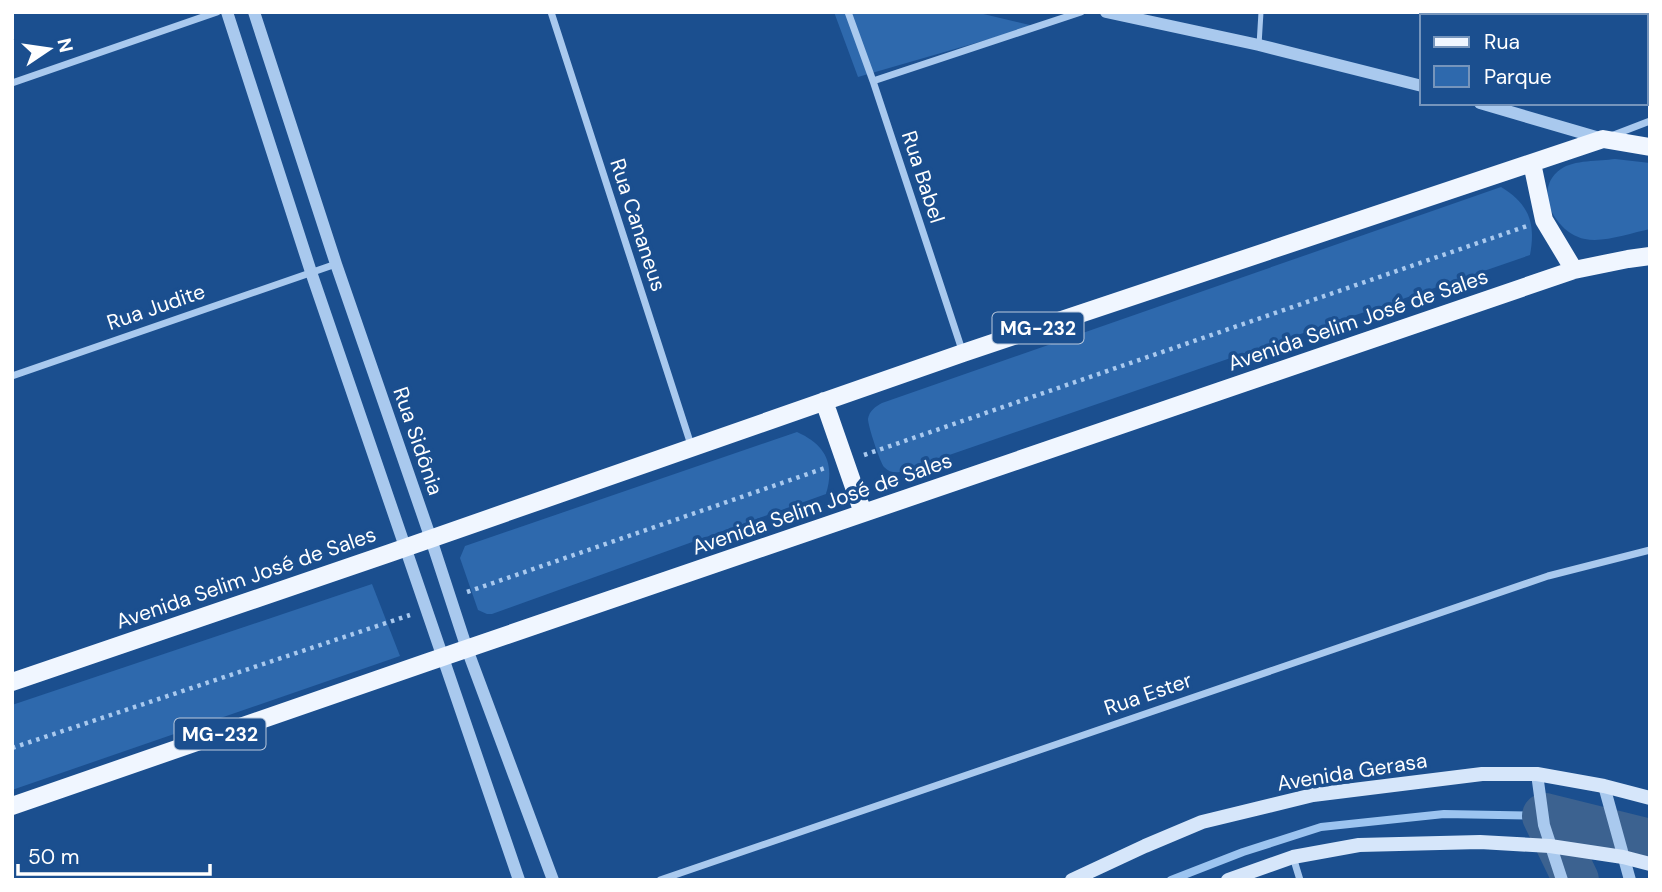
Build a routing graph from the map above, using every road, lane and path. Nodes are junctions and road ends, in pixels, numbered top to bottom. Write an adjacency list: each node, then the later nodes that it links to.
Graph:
1 (217, 12): 11 (street)
2 (227, 12): 22 (street)
3 (254, 12): 20 (street, Rua Sidônia)
4 (551, 12): 26 (street, Rua Cananeus)
5 (848, 12): 10 (street, Rua Babel)
6 (1082, 12): 10 (street)
7 (1106, 12): 9 (street)
8 (1261, 12): 9 (lane)
9 (1259, 44): 12 (street)
10 (873, 81): 23 (street, Rua Babel)
11 (12, 83)
12 (1420, 85)
13 (1487, 105): 15 (street)
14 (1650, 121): 15 (street)
15 (1604, 139): 16 (main road, Avenida Selim José de Sales / MG-232); 17 (main road, Avenida Selim José de Sales / MG-232)
16 (1650, 147)
17 (1532, 163): 18 (main road); 23 (main road, Avenida Selim José de Sales / MG-232)
18 (1544, 220): 21 (main road); 27 (path)
19 (1650, 256): 21 (main road, Avenida Selim José de Sales / MG-232)
20 (335, 264): 22 (street, Rua Judite); 29 (street, Rua Sidônia)
21 (1574, 270): 28 (main road, Avenida Selim José de Sales / MG-232)
22 (311, 272): 24 (street, Rua Judite); 30 (street)
23 (963, 353): 25 (main road, Avenida Selim José de Sales / MG-232)
24 (12, 376)
25 (824, 401): 26 (main road, Avenida Selim José de Sales / MG-232); 27 (main road)
26 (692, 448): 29 (main road, Avenida Selim José de Sales / MG-232)
27 (845, 461): 28 (main road); 32 (path)
28 (863, 513): 34 (main road, Avenida Selim José de Sales / MG-232)
29 (431, 538): 30 (main road, Avenida Selim José de Sales / MG-232); 32 (street, Rua Sidônia)
30 (406, 548): 33 (street); 36 (main road, Avenida Selim José de Sales / MG-232)
31 (1650, 550): 48 (street, Rua Ester)
32 (450, 598): 34 (street, Rua Sidônia)
33 (426, 608): 35 (street); 37 (path)
34 (467, 649): 35 (main road, Avenida Selim José de Sales / MG-232); 47 (street, Rua Sidônia)
35 (442, 657): 41 (main road, Avenida Selim José de Sales / MG-232); 46 (street)
36 (12, 682)
37 (12, 748)
38 (1537, 774): 39 (main road, Avenida Gerasa); 42 (street); 49 (main road, Avenida Gerasa)
39 (1604, 786): 40 (main road, Avenida Gerasa); 43 (street)
40 (1650, 798)
41 (12, 806)
42 (1554, 847): 43 (main road); 44 (main road); 52 (street)
43 (1616, 856): 45 (main road); 53 (street)
44 (1293, 858): 50 (main road); 51 (street)
45 (1650, 864)
46 (519, 880)
47 (553, 880)
48 (660, 880)
49 (1072, 880)
50 (1228, 880)
51 (1300, 880)
52 (1562, 880)
53 (1630, 880)

